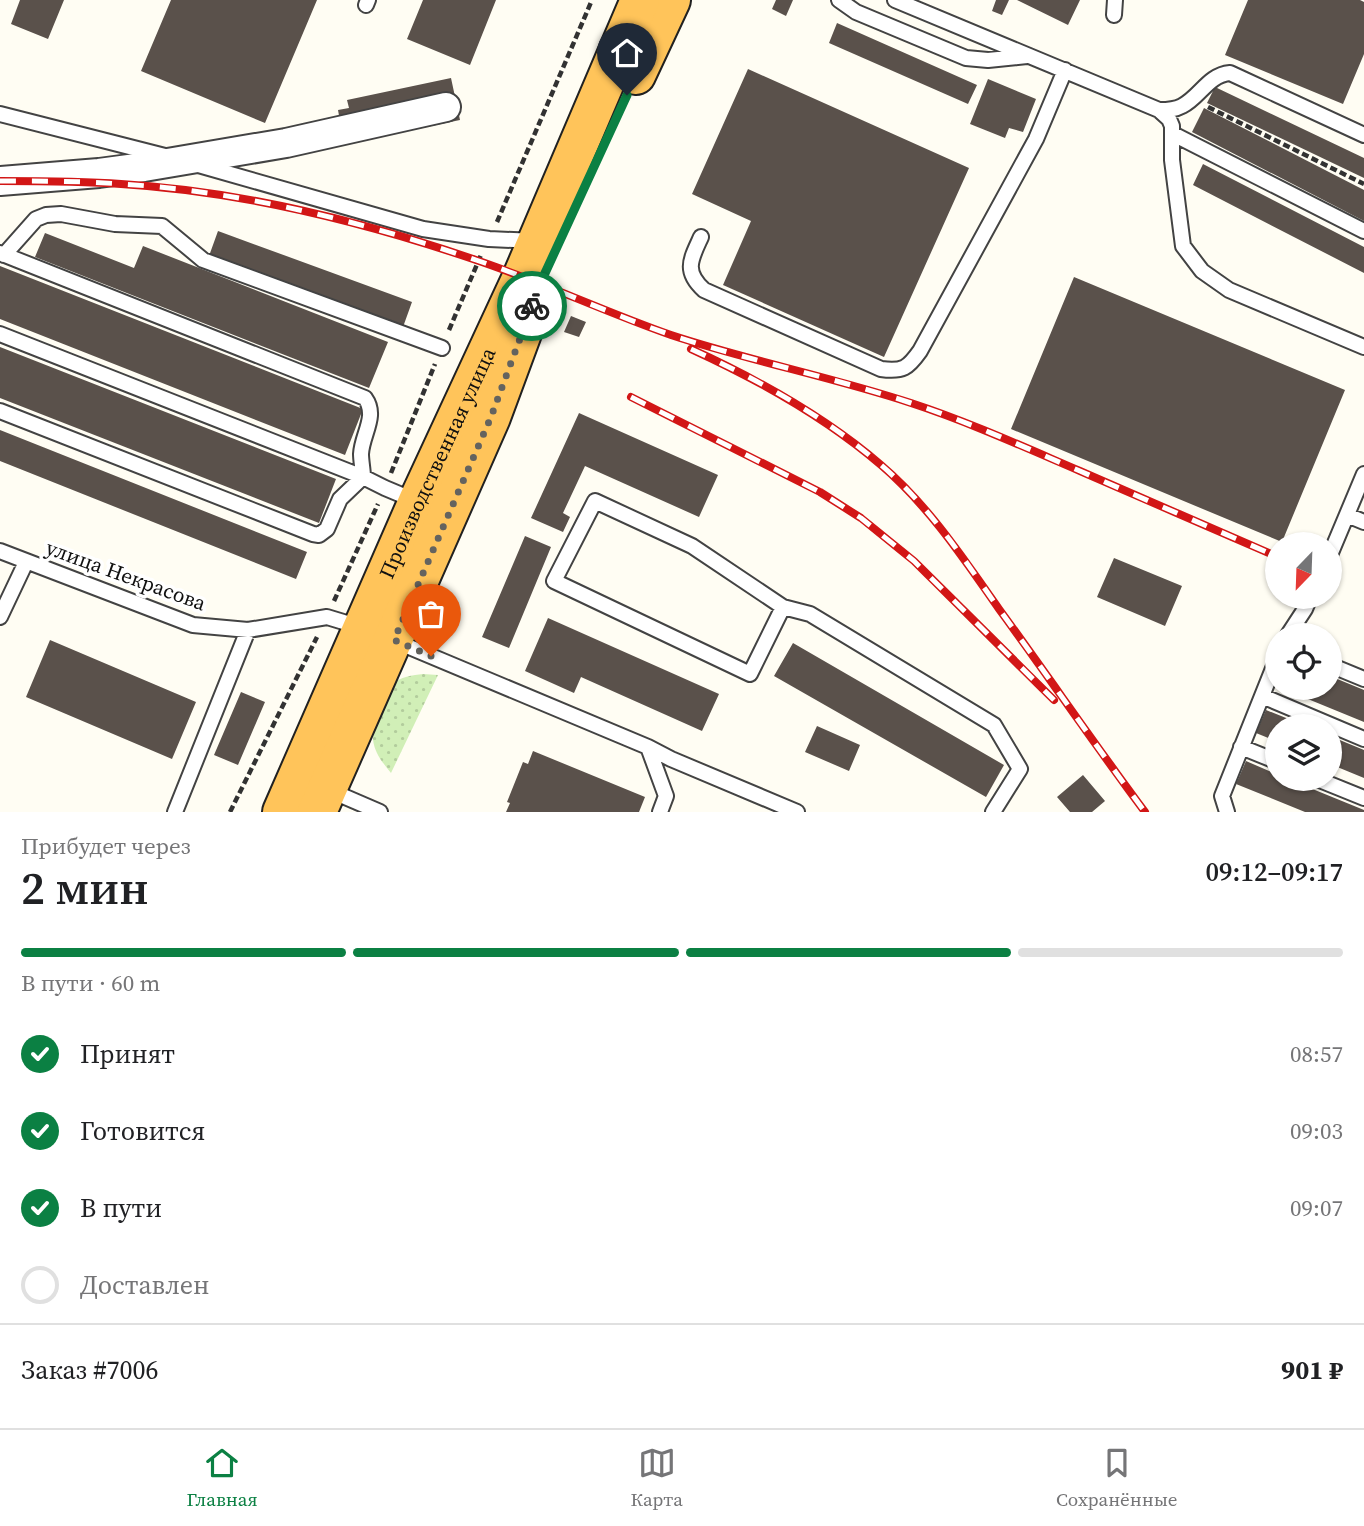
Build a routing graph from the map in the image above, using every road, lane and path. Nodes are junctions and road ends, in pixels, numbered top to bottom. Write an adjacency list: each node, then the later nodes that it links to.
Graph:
1 (592, 0): 19 (path)
2 (640, 0): 20 (highway, Производственная улица)
3 (671, 0): 36 (highway, Производственная улица)
4 (839, 0): 6 (lane)
5 (895, 0): 6 (lane)
6 (1029, 56): 7 (lane)
7 (1065, 70): 10 (lane); 18 (lane)
8 (1193, 99): 10 (lane); 13 (lane); 16 (path)
9 (446, 107): 14 (street)
10 (1159, 110): 12 (lane)
11 (0, 114): 14 (lane)
12 (1173, 134): 17 (lane); 23 (lane)
13 (1364, 135)
14 (181, 160): 15 (street); 19 (lane)
15 (0, 181)
16 (1364, 184)
17 (1364, 231)
18 (701, 237)
19 (489, 239): 20 (lane); 24 (path)
20 (537, 241): 28 (highway, Производственная улица)
21 (2, 254): 24 (lane); 27 (lane)
22 (0, 334): 27 (lane)
23 (1364, 346)
24 (442, 348): 28 (path)
25 (0, 411): 27 (lane)
26 (1364, 474): 29 (lane)
27 (363, 477): 28 (lane)
28 (401, 495): 36 (highway, Производственная улица); 36 (path)
29 (1347, 515): 30 (lane); 31 (lane)
30 (1364, 522)
31 (1340, 532)
32 (0, 551): 33 (lane, улица Некрасова)
33 (26, 562): 35 (lane); 37 (lane, улица Некрасова)
34 (783, 607): 34 (lane); 55 (lane)
35 (0, 617)
36 (361, 628): 37 (lane, улица Некрасова); 43 (lane); 48 (highway, Производственная улица); 50 (path); 51 (highway, Производственная улица)
37 (248, 630): 49 (lane)
38 (1342, 670): 39 (lane)
39 (1364, 679)
40 (1265, 688): 41 (lane)
41 (1262, 696): 42 (lane); 44 (lane)
42 (1364, 738)
43 (648, 747): 53 (lane); 54 (lane)
44 (1241, 747): 45 (lane); 56 (lane)
45 (1265, 757)
46 (1342, 789): 47 (lane)
47 (1364, 798)
48 (322, 800): 52 (lane)
49 (175, 812)
50 (230, 812)
51 (282, 812)
52 (380, 812)
53 (660, 812)
54 (797, 812)
55 (993, 812)
56 (1227, 812)

